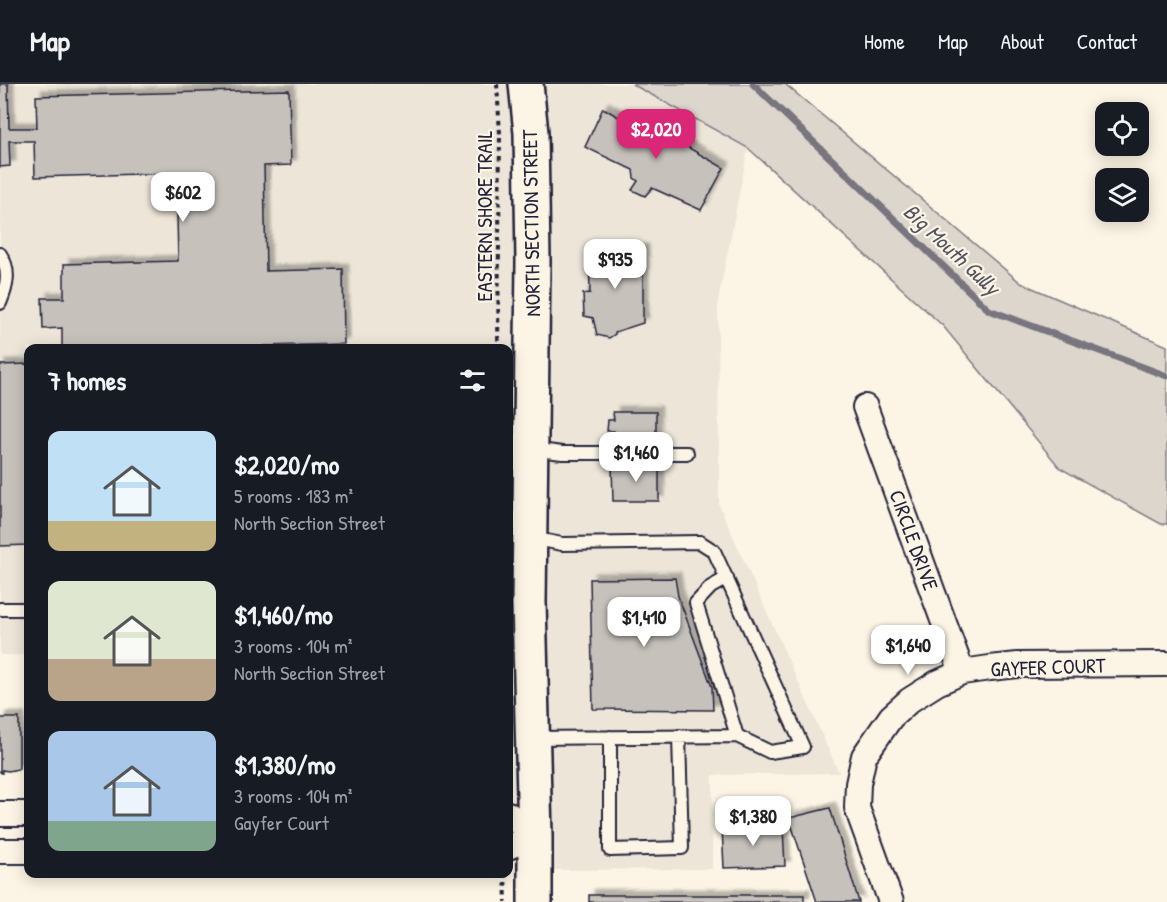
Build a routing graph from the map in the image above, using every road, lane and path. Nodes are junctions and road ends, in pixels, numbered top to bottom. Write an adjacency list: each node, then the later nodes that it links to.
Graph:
1 (497, 84): 5 (path, EASTERN SHORE TRAIL)
2 (526, 84): 7 (main road, NORTH SECTION STREET)
3 (0, 254): 4 (lane)
4 (0, 303)
5 (498, 344)
6 (865, 407): 14 (street, CIRCLE DRIVE)
7 (531, 449): 8 (lane); 9 (main road, NORTH SECTION STREET)
8 (687, 453)
9 (530, 538): 10 (lane); 18 (main road, NORTH SECTION STREET)
10 (727, 578): 16 (lane); 16 (lane)
11 (0, 609): 12 (lane)
12 (24, 609)
13 (1167, 664): 14 (street, GAYFER COURT)
14 (963, 672): 28 (street, GAYFER COURT)
15 (679, 736): 16 (lane); 17 (lane); 17 (lane)
16 (737, 736)
17 (610, 737): 18 (lane)
18 (533, 738): 22 (main road, NORTH SECTION STREET)
19 (0, 814): 20 (street)
20 (24, 814)
21 (513, 824): 22 (street)
22 (522, 842): 27 (main road, NORTH SECTION STREET)
23 (0, 850): 24 (street)
24 (24, 850)
25 (505, 878): 26 (path)
26 (506, 902)
27 (535, 902)
28 (891, 902)

